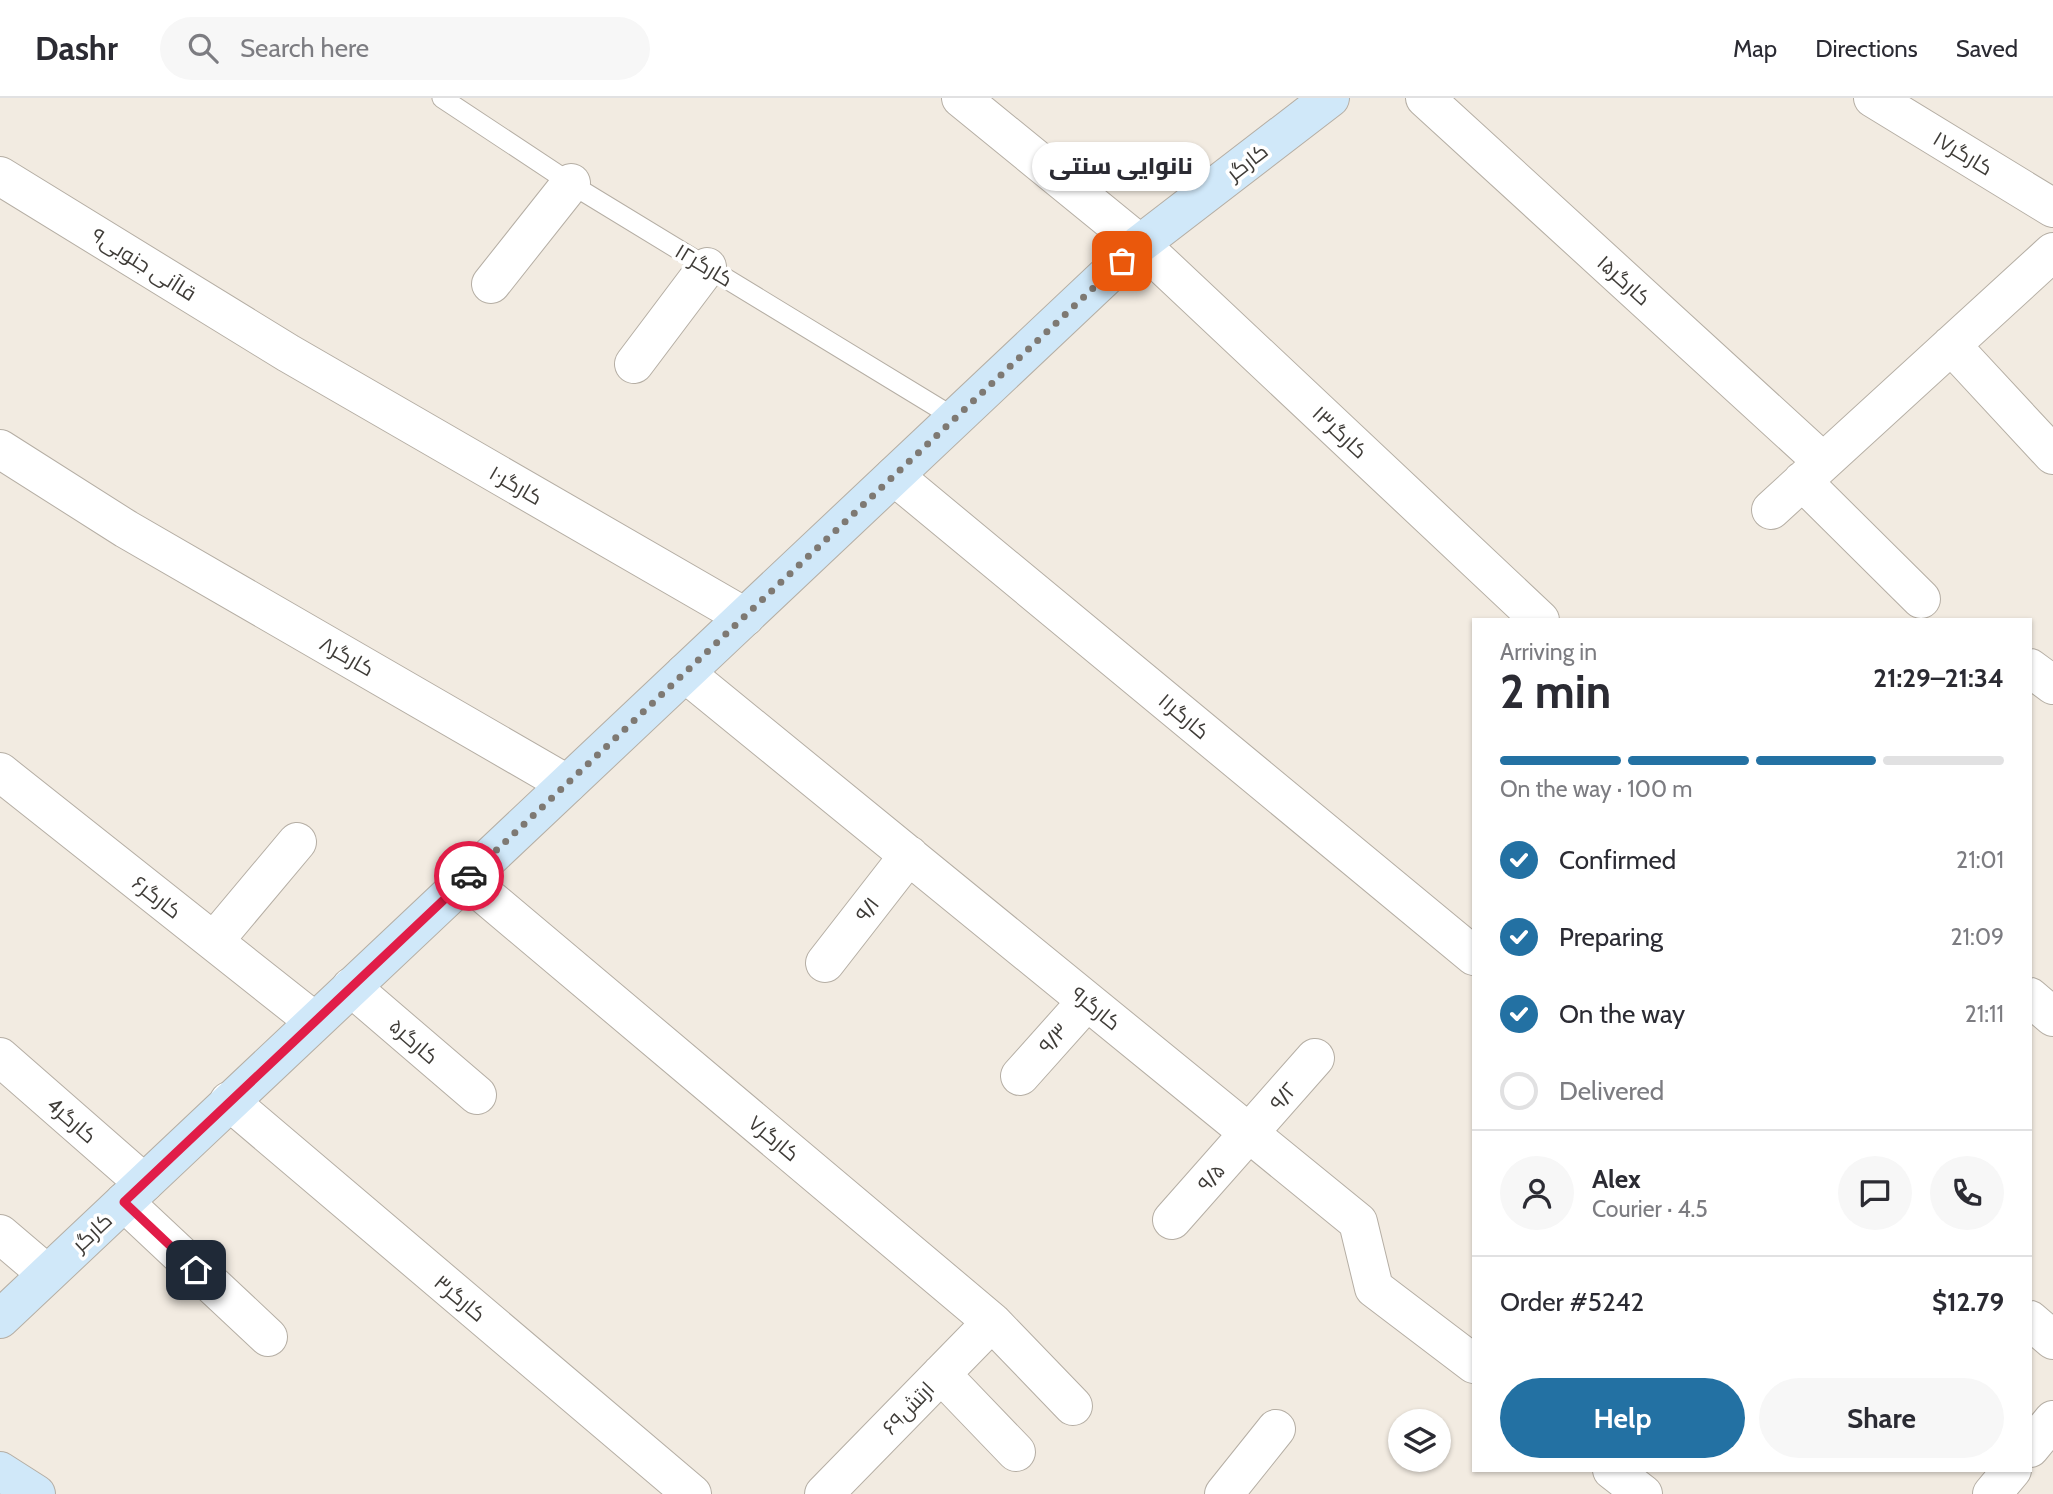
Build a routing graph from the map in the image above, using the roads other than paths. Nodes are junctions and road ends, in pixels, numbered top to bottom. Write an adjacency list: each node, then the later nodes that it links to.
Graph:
1 (961, 98): 9 (street, کارگر۱۳)
2 (1330, 98): 9 (street, کارگر)
3 (1425, 98): 19 (street, کارگر۱۵)
4 (1873, 98): 8 (street, کارگر۱۷)
5 (449, 103): 7 (lane, کارگر۱۲)
6 (0, 176): 14 (street, قاآنی جنوبی۹)
7 (570, 183): 11 (lane, کارگر۱۲); 12 (street)
8 (2053, 208)
9 (1140, 244): 16 (street, کارگر); 24 (street, کارگر۱۳)
10 (2053, 252): 13 (street)
11 (707, 267): 15 (street); 16 (lane, کارگر۱۲)
12 (491, 284)
13 (1951, 345): 18 (street); 19 (street)
14 (288, 353): 23 (street, کارگر۱۰)
15 (634, 364)
16 (955, 418): 20 (street, کارگر)
17 (0, 449): 29 (street, کارگر۸)
18 (2053, 455)
19 (1813, 472): 21 (street); 22 (street, کارگر۱۵)
20 (894, 476): 23 (street, کارگر); 34 (street, کارگر۱۱)
21 (1770, 510)
22 (1921, 600)
23 (745, 617): 26 (street, کارگر)
24 (1538, 618)
25 (2032, 669): 27 (street)
26 (685, 673): 29 (street, کارگر); 31 (street, کارگر۹)
27 (2053, 685)
28 (0, 772): 33 (street, کارگر۶)
29 (567, 783): 32 (street, کارگر)
30 (297, 842): 33 (street)
31 (909, 855): 35 (street, ۹/۱); 37 (street, کارگر۹)
32 (466, 879): 36 (street, کارگر); 50 (street, کارگر۷)
33 (214, 941): 38 (street, کارگر۶)
34 (1472, 954)
35 (825, 963)
36 (351, 987): 38 (street, کارگر); 42 (street, کارگر۵)
37 (1087, 1000): 41 (street, ۹/۳); 44 (street, کارگر۹)
38 (314, 1021): 43 (street, کارگر)
39 (0, 1057): 45 (street, 4کارگر)
40 (1315, 1058): 44 (street, ۹/۲)
41 (1020, 1076)
42 (477, 1095)
43 (229, 1101): 45 (street, کارگر); 65 (street, کارگر۳)
44 (1250, 1134): 46 (street, ۹/۵); 54 (street, کارگر۹)
45 (134, 1192): 48 (street, کارگر); 52 (street, 4کارگر)
46 (1172, 1220)
47 (0, 1234): 48 (street)
48 (47, 1274): 49 (street, کارگر)
49 (0, 1318)
50 (992, 1322): 55 (street, ارتش۶۹); 56 (street, کارگر۷)
51 (2032, 1322): 53 (street)
52 (268, 1337)
53 (2053, 1340)
54 (1472, 1362)
55 (941, 1374): 60 (street); 66 (street, ارتش۶۹)
56 (1073, 1406)
57 (2053, 1420): 59 (street)
58 (1276, 1429): 67 (street)
59 (2032, 1446)
60 (1016, 1451)
61 (0, 1471): 64 (street)
62 (1615, 1472): 68 (street)
63 (2010, 1472): 69 (street)
64 (36, 1494)
65 (692, 1494)
66 (824, 1494)
67 (1224, 1494)
68 (1643, 1494)
69 (1992, 1494)

